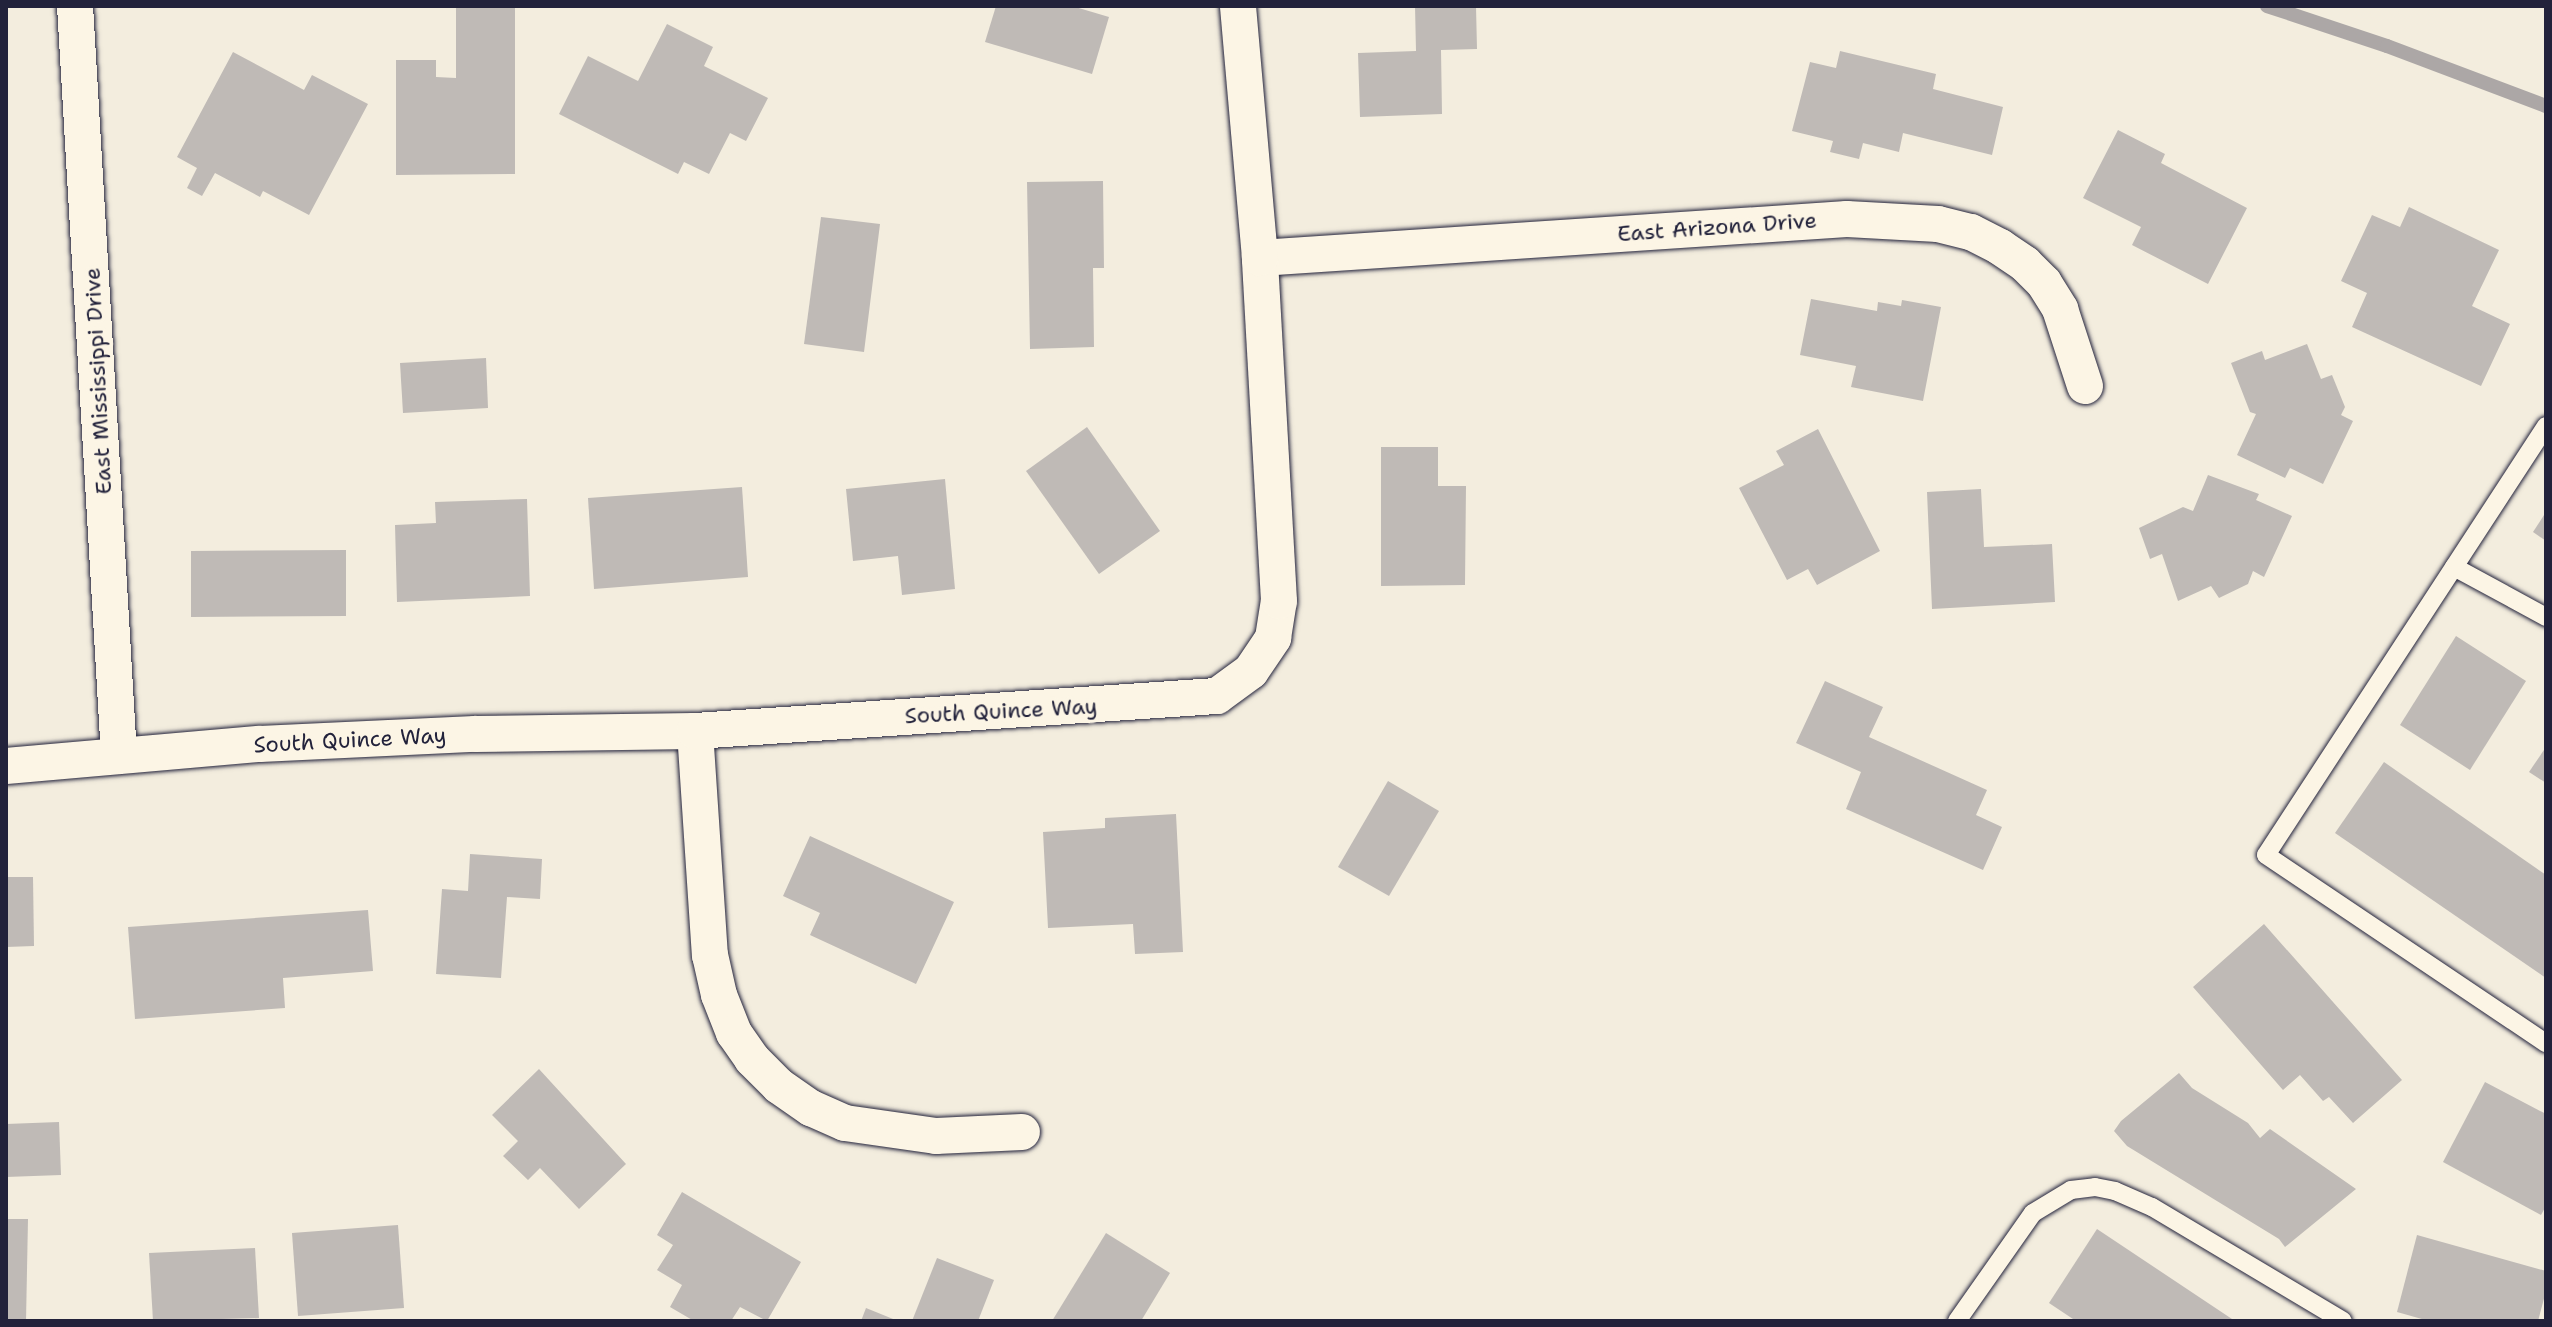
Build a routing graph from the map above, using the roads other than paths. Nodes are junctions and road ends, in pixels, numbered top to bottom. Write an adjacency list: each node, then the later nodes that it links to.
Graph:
1 (75, 6): 9 (street, East Mississippi Drive)
2 (1238, 6): 3 (street)
3 (1260, 258): 4 (street, East Arizona Drive); 8 (street, South Quince Way)
4 (2085, 386)
5 (2546, 426): 6 (lane)
6 (2454, 567): 7 (lane); 11 (lane)
7 (2546, 617)
8 (695, 731): 9 (street, South Quince Way); 12 (street)
9 (119, 756): 10 (street, South Quince Way)
10 (6, 766)
11 (2546, 1043)
12 (1022, 1132)
13 (1957, 1321): 14 (lane)
14 (2343, 1321)

